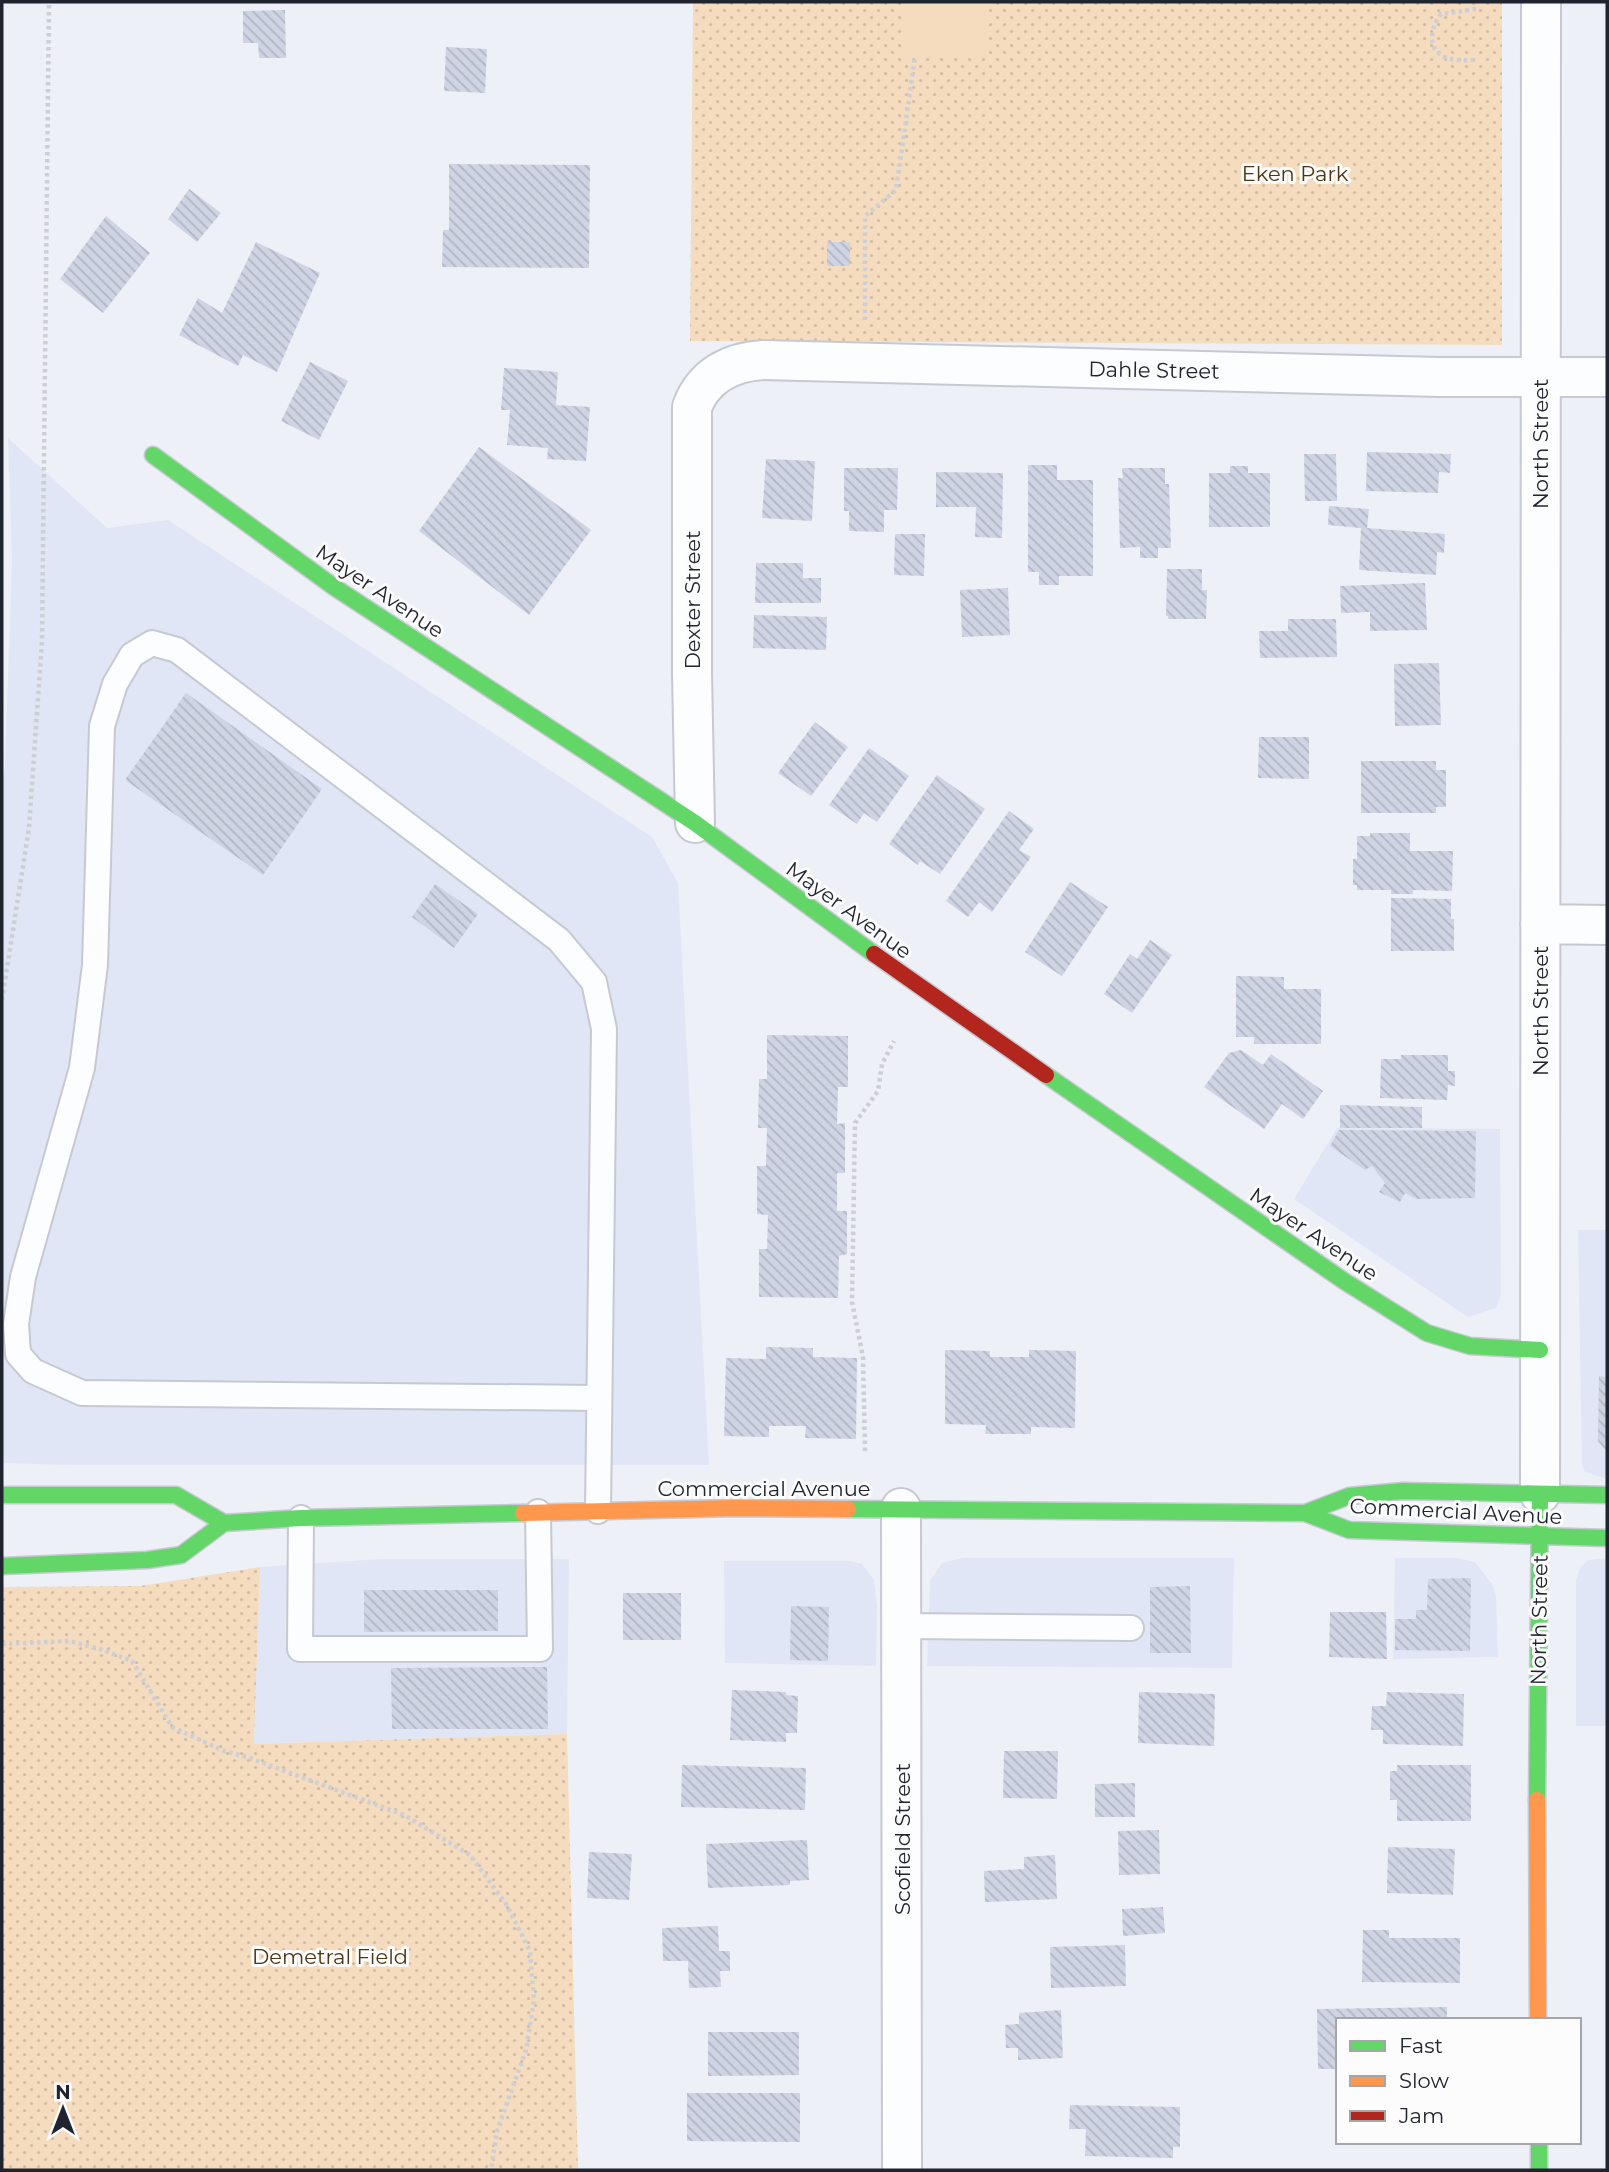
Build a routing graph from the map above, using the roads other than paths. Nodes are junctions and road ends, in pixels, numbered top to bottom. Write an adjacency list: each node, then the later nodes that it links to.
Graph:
1 (1541, 2): 2 (street, North Street)
2 (1540, 377): 3 (street, Dahle Street); 4 (street, Dahle Street); 7 (street, North Street)
3 (1607, 377)
4 (707, 382): 6 (street, Dexter Street)
5 (153, 455): 6 (street, Mayer Avenue)
6 (695, 823): 9 (street, Mayer Avenue)
7 (1540, 924): 8 (street); 9 (street, North Street)
8 (1607, 925)
9 (1540, 1350): 11 (street, North Street)
10 (599, 1398): 10 (lane); 15 (lane)
11 (1540, 1494): 12 (street, Commercial Avenue); 17 (street, Commercial Avenue); 20 (street, North Street)
12 (1607, 1495)
13 (2, 1496): 19 (street)
14 (901, 1508): 15 (street, Commercial Avenue); 17 (street, Commercial Avenue); 23 (street, Scofield Street)
15 (598, 1511): 16 (street, Commercial Avenue)
16 (538, 1512): 18 (street, Commercial Avenue); 18 (lane)
17 (1305, 1513): 20 (street, Commercial Avenue)
18 (301, 1518): 19 (street, Commercial Avenue)
19 (224, 1523): 22 (street)
20 (1540, 1536): 21 (street, Commercial Avenue); 25 (street, North Street)
21 (1607, 1538)
22 (2, 1566)
23 (901, 1626): 24 (lane); 27 (street, Scofield Street)
24 (1131, 1628)
25 (1538, 2018)
26 (1539, 2144): 28 (street)
27 (902, 2170)
28 (1539, 2170)

